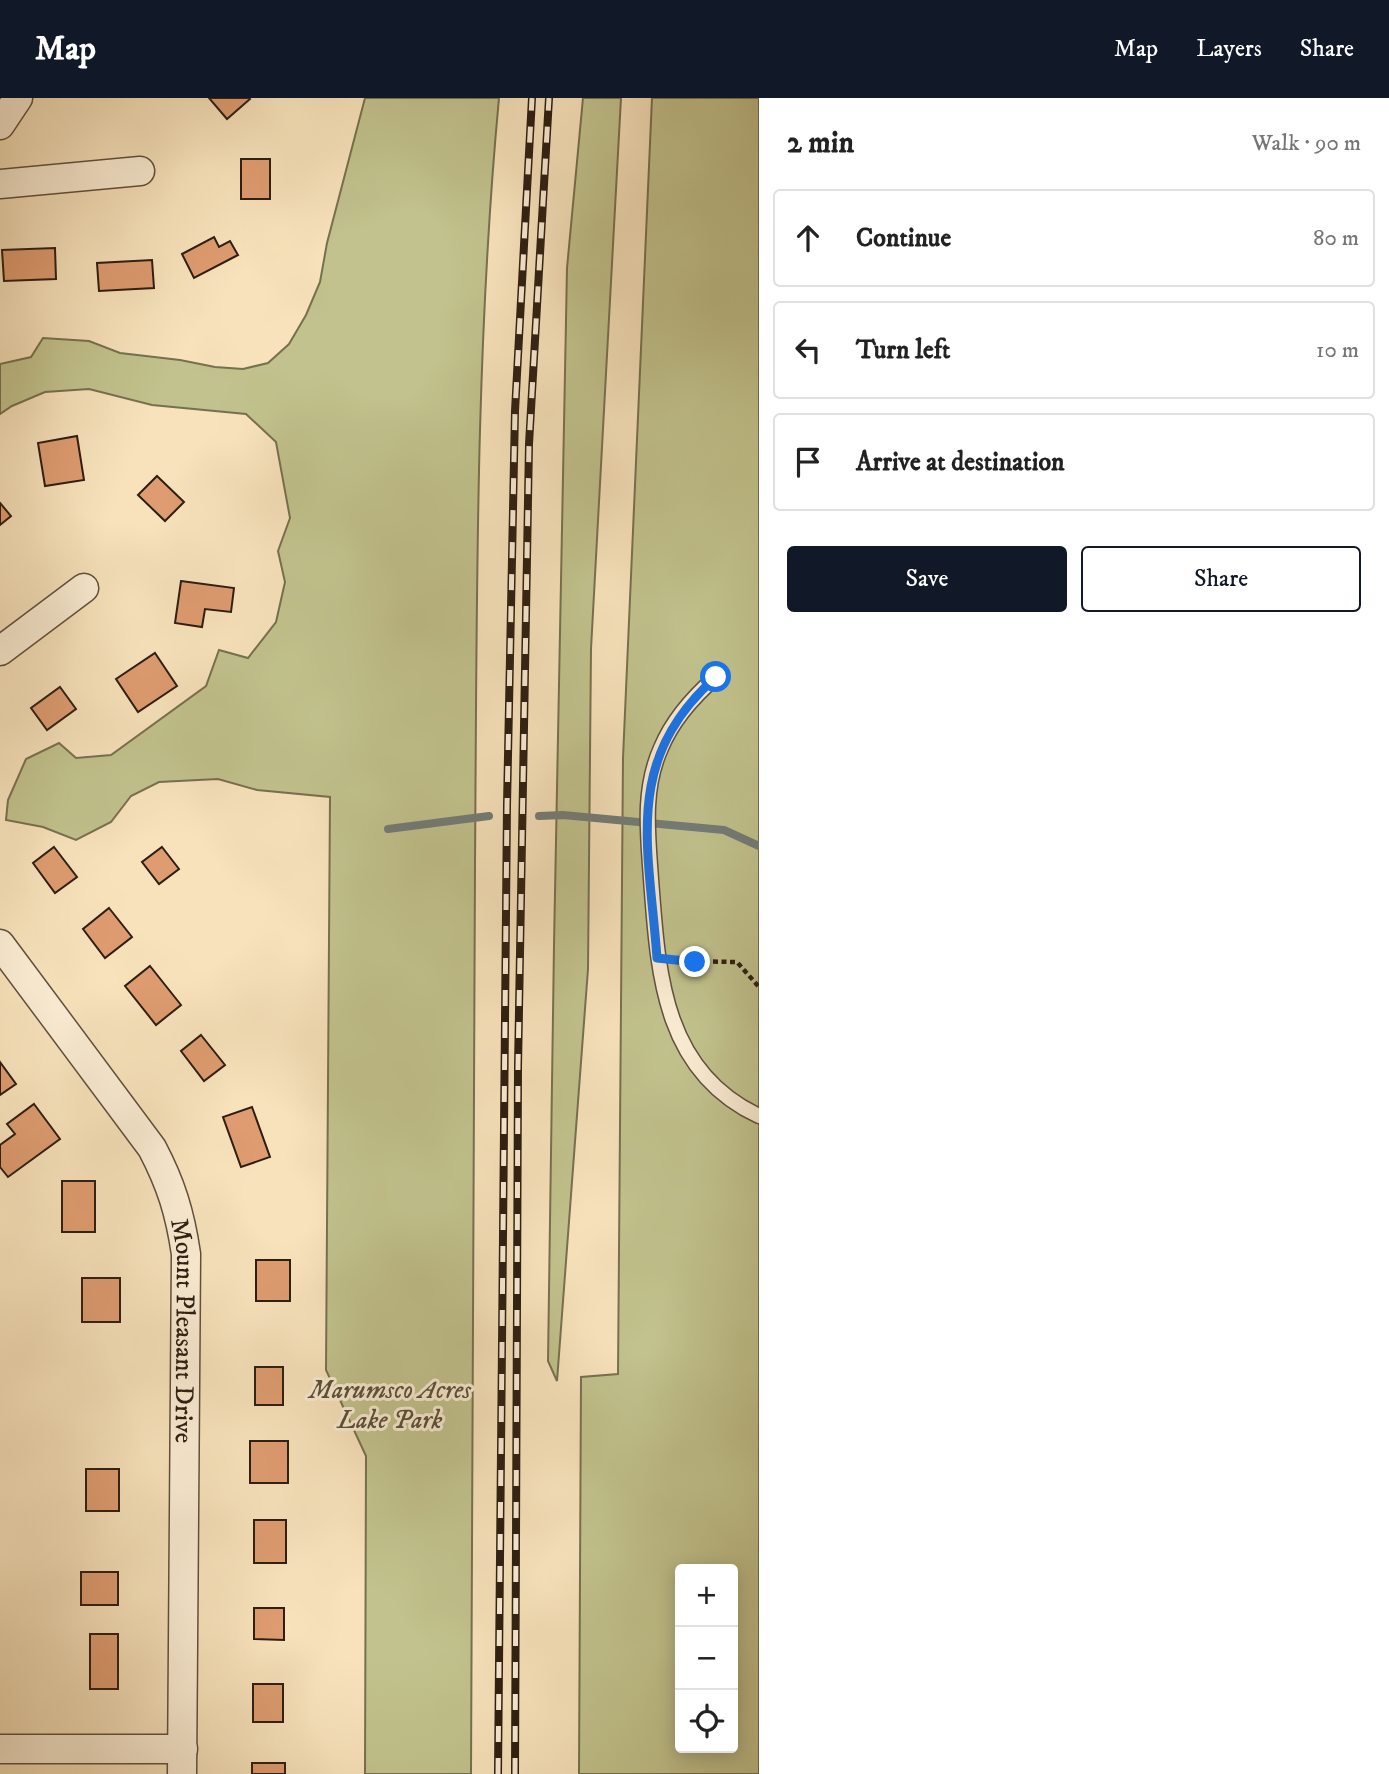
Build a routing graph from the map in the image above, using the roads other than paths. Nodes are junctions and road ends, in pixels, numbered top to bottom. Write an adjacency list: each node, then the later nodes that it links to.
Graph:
1 (18, 98): 2 (street)
2 (0, 125)
3 (140, 170): 4 (street)
4 (0, 184)
5 (83, 588): 6 (street)
6 (0, 651)
7 (716, 677): 9 (lane)
8 (0, 944): 11 (street, Mount Pleasant Drive)
9 (759, 1116)
10 (0, 1749): 11 (street)
11 (183, 1761)

